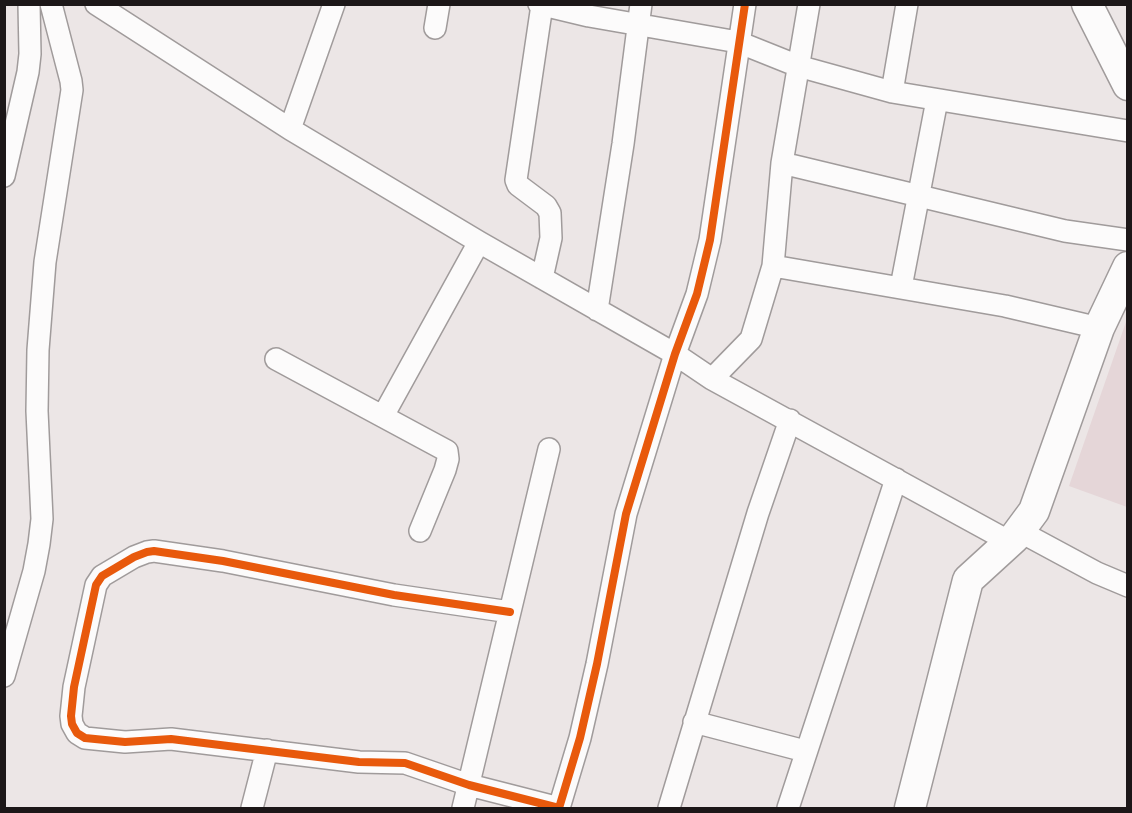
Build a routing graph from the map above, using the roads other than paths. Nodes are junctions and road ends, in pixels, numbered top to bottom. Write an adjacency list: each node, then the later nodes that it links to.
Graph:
1 (29, 4): 21 (street)
2 (51, 4): 42 (street)
3 (96, 4): 18 (street)
4 (334, 4): 18 (street)
5 (439, 4): 12 (street)
6 (745, 4): 13 (street)
7 (809, 4): 14 (street)
8 (907, 4): 16 (street)
9 (1087, 4): 15 (street)
10 (541, 5): 11 (street); 27 (street)
11 (640, 14): 13 (street); 29 (street)
12 (435, 28)
13 (738, 42): 14 (street); 31 (street)
14 (798, 66): 16 (street); 20 (street)
15 (1128, 85)
16 (892, 92): 17 (street)
17 (937, 100): 19 (street); 22 (street)
18 (290, 129): 24 (street)
19 (1128, 131)
20 (782, 163): 22 (street); 25 (street)
21 (4, 176)
22 (919, 196): 23 (street); 28 (street)
23 (1128, 240)
24 (479, 242): 27 (street); 34 (street)
25 (773, 266): 28 (street); 33 (street)
26 (1128, 267): 30 (street)
27 (542, 278): 29 (street)
28 (901, 287): 30 (street)
29 (597, 310): 31 (street)
30 (1099, 328): 39 (street)
31 (675, 354): 33 (street); 46 (street)
32 (276, 358): 34 (street)
33 (712, 379): 35 (street)
34 (383, 416): 38 (street)
35 (790, 420): 37 (street); 43 (street)
36 (549, 449): 41 (street)
37 (896, 479): 39 (street); 45 (street)
38 (420, 531)
39 (1015, 536): 40 (street); 51 (street)
40 (1128, 586)
41 (510, 612): 44 (street); 46 (street)
42 (4, 676)
43 (694, 722): 45 (street); 49 (street)
44 (267, 750): 46 (street); 47 (street)
45 (805, 752): 50 (street)
46 (469, 785): 48 (street)
47 (252, 808)
48 (463, 808)
49 (669, 808)
50 (788, 808)
51 (909, 808)

